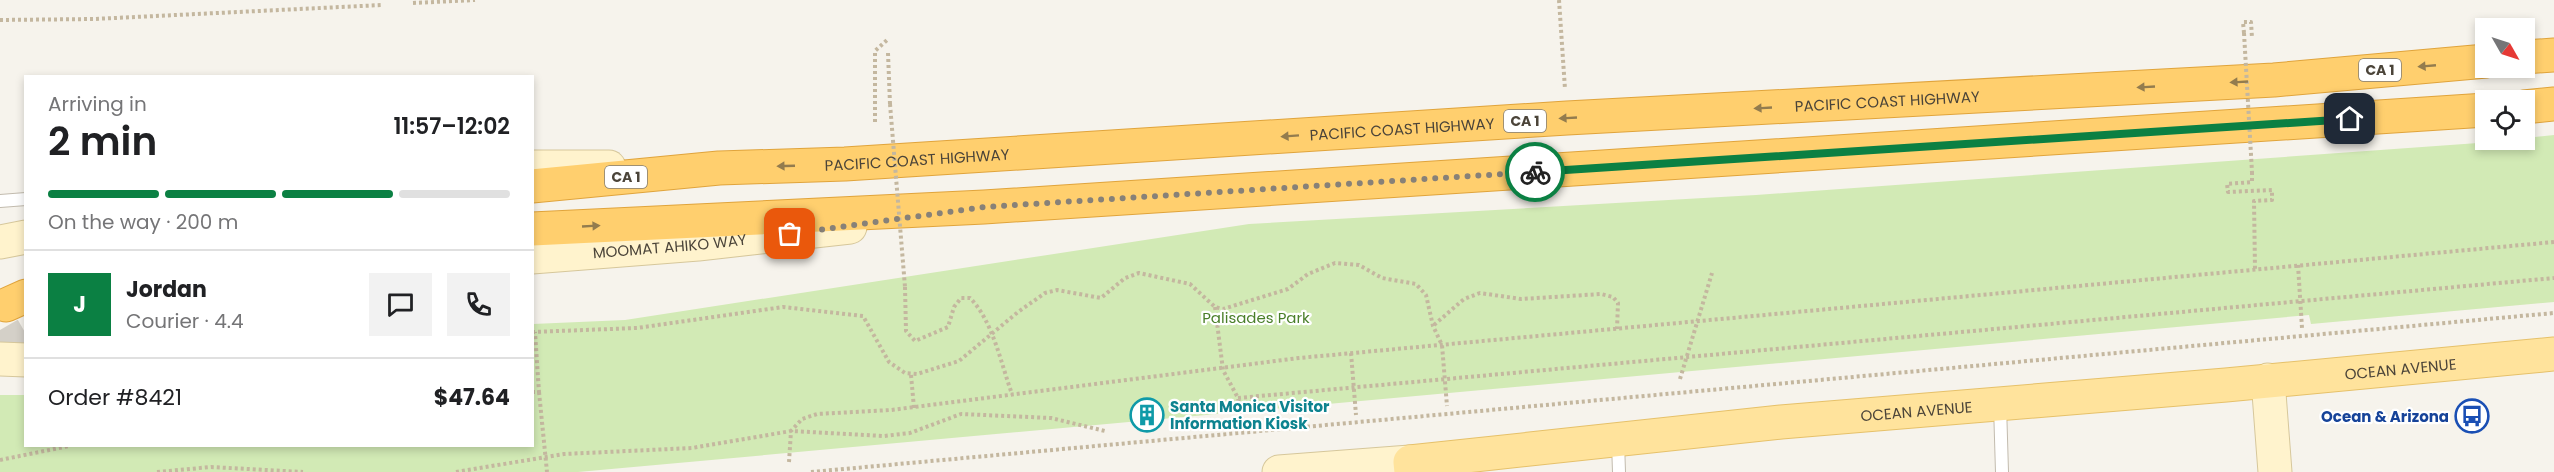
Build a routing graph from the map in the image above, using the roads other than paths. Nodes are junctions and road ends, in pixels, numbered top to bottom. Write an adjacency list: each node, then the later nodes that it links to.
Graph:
1 (2554, 55): 2 (highway)
2 (2535, 56)
3 (2475, 62): 8 (highway, PACIFIC COAST HIGHWAY / CA 1, one-way to 8)
4 (2554, 104): 5 (highway)
5 (2535, 106)
6 (2475, 111): 12 (highway)
7 (534, 167): 8 (street)
8 (719, 168): 9 (highway, PACIFIC COAST HIGHWAY / CA 1)
9 (534, 186)
10 (24, 199): 11 (lane)
11 (0, 201)
12 (984, 207): 13 (highway, one-way to 12); 16 (street, MOOMAT AHIKO WAY)
13 (534, 229)
14 (24, 237): 15 (street)
15 (0, 242)
16 (534, 257)
17 (2554, 354): 20 (main road, OCEAN AVENUE)
18 (0, 359): 19 (street)
19 (24, 360)
20 (2268, 380): 21 (main road, OCEAN AVENUE); 26 (street)
21 (2000, 404): 22 (main road, OCEAN AVENUE); 25 (lane)
22 (1619, 456): 23 (main road, OCEAN AVENUE)
23 (1410, 467): 24 (street, OCEAN AVENUE)
24 (1279, 472)
25 (2002, 472)
26 (2275, 472)

